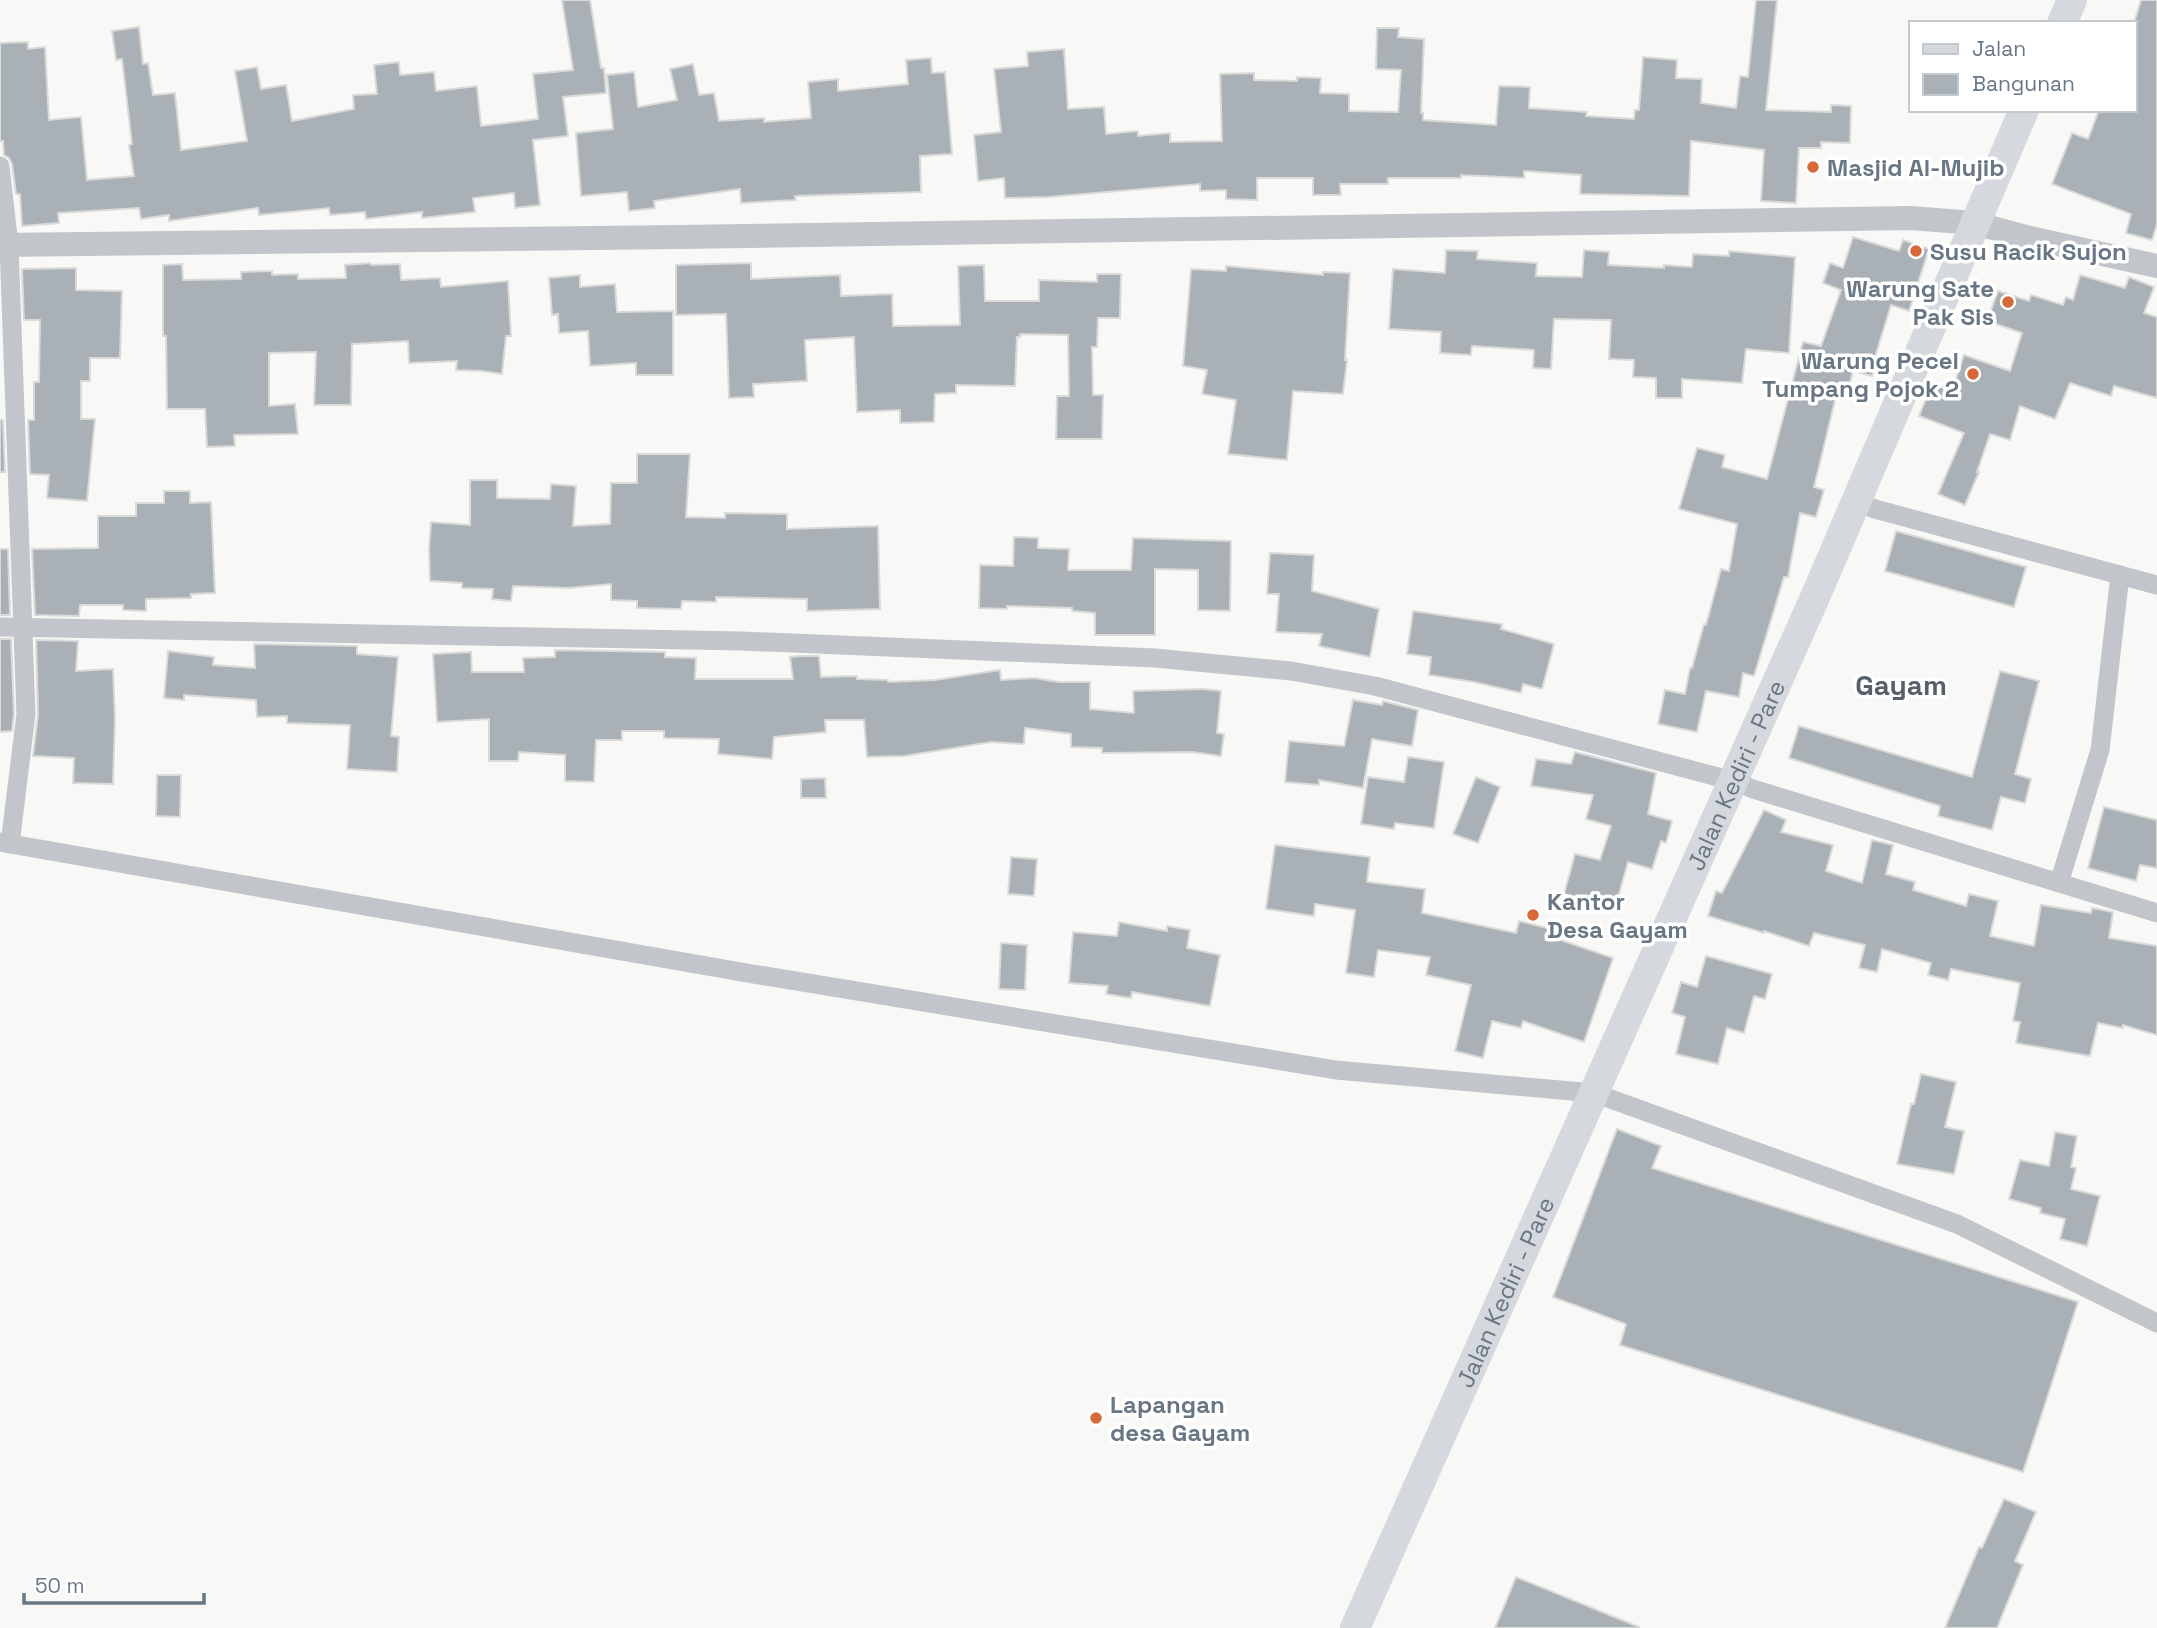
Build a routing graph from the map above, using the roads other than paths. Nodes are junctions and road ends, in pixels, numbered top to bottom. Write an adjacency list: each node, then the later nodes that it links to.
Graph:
1 (2072, 0): 2 (main road)
2 (2063, 21)
3 (2023, 112): 5 (main road, Jalan Kediri - Pare)
4 (0, 166): 6 (street)
5 (1974, 223): 6 (street); 7 (street); 8 (main road, Jalan Kediri - Pare)
6 (5, 245): 12 (street)
7 (2157, 266)
8 (1856, 502): 9 (street); 13 (main road, Jalan Kediri - Pare)
9 (2120, 575): 10 (street); 15 (street)
10 (2157, 585)
11 (0, 627): 12 (street)
12 (24, 628): 13 (street); 14 (street)
13 (1733, 781): 15 (street); 17 (main road, Jalan Kediri - Pare)
14 (5, 843): 17 (street)
15 (2059, 883): 16 (street)
16 (2157, 913)
17 (1594, 1093): 18 (street); 19 (main road, Jalan Kediri - Pare)
18 (2157, 1323)
19 (1355, 1628)

